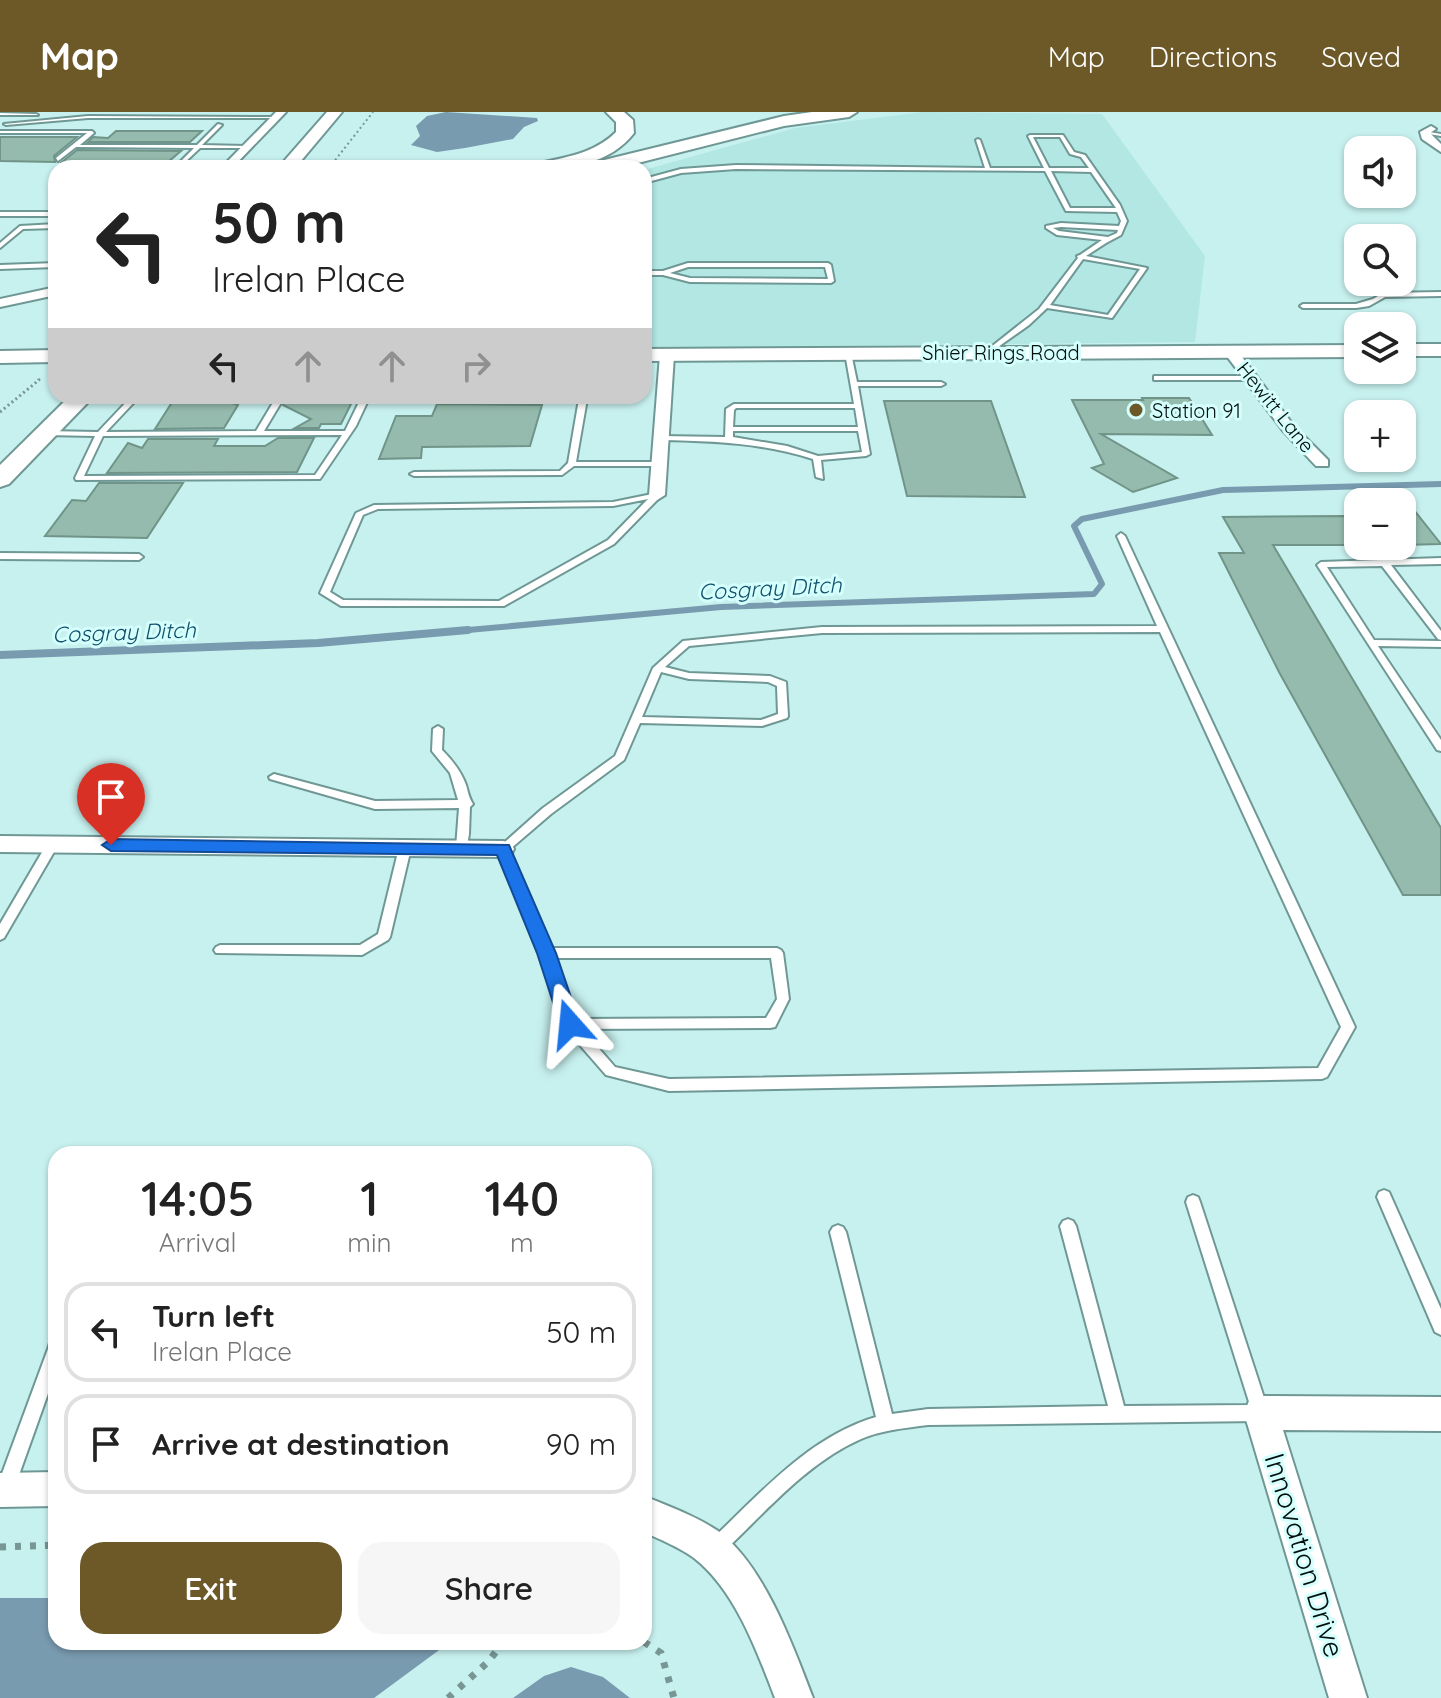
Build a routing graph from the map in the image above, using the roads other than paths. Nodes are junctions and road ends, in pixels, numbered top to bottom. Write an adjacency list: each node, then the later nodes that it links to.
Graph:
1 (335, 112): 21 (main road)
2 (614, 112): 22 (highway)
3 (849, 112): 23 (highway)
4 (6, 114): 6 (lane)
5 (278, 115): 7 (lane); 16 (street)
6 (88, 117): 7 (lane); 8 (lane)
7 (113, 117): 11 (lane)
8 (0, 124)
9 (220, 125): 15 (lane)
10 (0, 132): 11 (lane)
11 (92, 132): 14 (lane)
12 (1433, 132): 17 (street)
13 (978, 140): 24 (lane)
14 (75, 146): 15 (lane); 18 (lane)
15 (197, 147): 16 (lane); 19 (lane)
16 (246, 147): 20 (street)
17 (1441, 149)
18 (58, 159)
19 (185, 160)
20 (234, 160)
21 (293, 160)
22 (580, 160)
23 (628, 160)
24 (988, 169): 25 (lane); 27 (lane)
25 (1047, 170): 26 (lane); 26 (lane); 28 (lane)
26 (1092, 170): 28 (lane)
27 (652, 179)
28 (1119, 210): 32 (lane)
29 (0, 214): 30 (lane)
30 (48, 214)
31 (48, 226): 34 (lane)
32 (1121, 228): 33 (lane); 33 (lane)
33 (1108, 239): 35 (lane)
34 (0, 246)
35 (1079, 257): 43 (lane); 43 (lane)
36 (48, 265): 37 (lane)
37 (0, 267)
38 (652, 273): 39 (lane)
39 (663, 273): 39 (lane)
40 (48, 293): 42 (street)
41 (1441, 294): 44 (lane)
42 (0, 303)
43 (1046, 306): 50 (lane)
44 (1303, 306)
45 (0, 345): 46 (main road)
46 (48, 345)
47 (1416, 350): 48 (main road)
48 (1441, 350)
49 (1344, 351): 51 (main road, Shier Rings Road)
50 (988, 352): 51 (main road, Shier Rings Road); 52 (main road, Shier Rings Road)
51 (1231, 352): 58 (street, Hewitt Lane)
52 (848, 353): 54 (main road, Shier Rings Road); 59 (lane)
53 (652, 355): 54 (main road, Shier Rings Road)
54 (667, 355): 73 (street)
55 (48, 356): 56 (main road)
56 (0, 357)
57 (1157, 378): 58 (lane)
58 (1251, 378): 76 (street, Hewitt Lane)
59 (853, 384): 60 (lane); 66 (lane)
60 (941, 384)
61 (75, 404): 69 (main road)
62 (128, 404): 72 (lane)
63 (276, 404): 70 (lane)
64 (362, 404): 71 (lane)
65 (582, 404): 77 (lane)
66 (858, 406): 67 (lane); 68 (lane)
67 (730, 429): 68 (lane); 74 (lane)
68 (862, 429): 75 (lane)
69 (45, 433): 72 (lane); 81 (main road)
70 (259, 433): 71 (lane); 72 (lane)
71 (347, 433): 72 (lane)
72 (100, 434)
73 (661, 438): 74 (lane); 78 (street)
74 (729, 439): 75 (lane)
75 (817, 458): 80 (lane)
76 (1322, 463)
77 (572, 464): 78 (lane); 79 (lane)
78 (659, 464): 82 (street)
79 (414, 474)
80 (820, 477)
81 (0, 479)
82 (657, 495): 82 (lane)
83 (1121, 536): 88 (lane)
84 (0, 556): 85 (lane)
85 (139, 557)
86 (1441, 561): 87 (lane)
87 (1385, 563): 89 (lane); 90 (lane)
88 (1163, 629): 92 (lane); 106 (lane)
89 (1441, 637)
90 (1371, 643): 91 (lane); 95 (lane)
91 (1441, 644)
92 (658, 668): 93 (lane); 93 (lane)
93 (636, 720): 102 (lane)
94 (438, 729): 97 (lane)
95 (1441, 748)
96 (274, 777): 97 (lane)
97 (467, 804): 101 (lane)
98 (0, 844): 99 (street)
99 (52, 845): 100 (street); 103 (lane)
100 (405, 848): 101 (street); 104 (lane)
101 (462, 848): 102 (street)
102 (503, 849): 105 (lane)
103 (2, 929)
104 (220, 950)
105 (547, 953): 106 (lane); 106 (lane)
106 (570, 1024)
107 (1384, 1197): 111 (lane)
108 (1193, 1202): 113 (lane)
109 (1068, 1226): 114 (lane)
110 (838, 1232): 116 (lane)
111 (1441, 1327)
112 (48, 1370): 118 (lane)
113 (1261, 1413): 114 (lane); 115 (street); 122 (street, Innovation Drive)
114 (1118, 1414): 116 (lane)
115 (1441, 1414)
116 (886, 1422): 120 (lane)
117 (48, 1489): 118 (street)
118 (2, 1490)
119 (652, 1518): 120 (street)
120 (713, 1550): 121 (street)
121 (794, 1698)
122 (1348, 1698)

